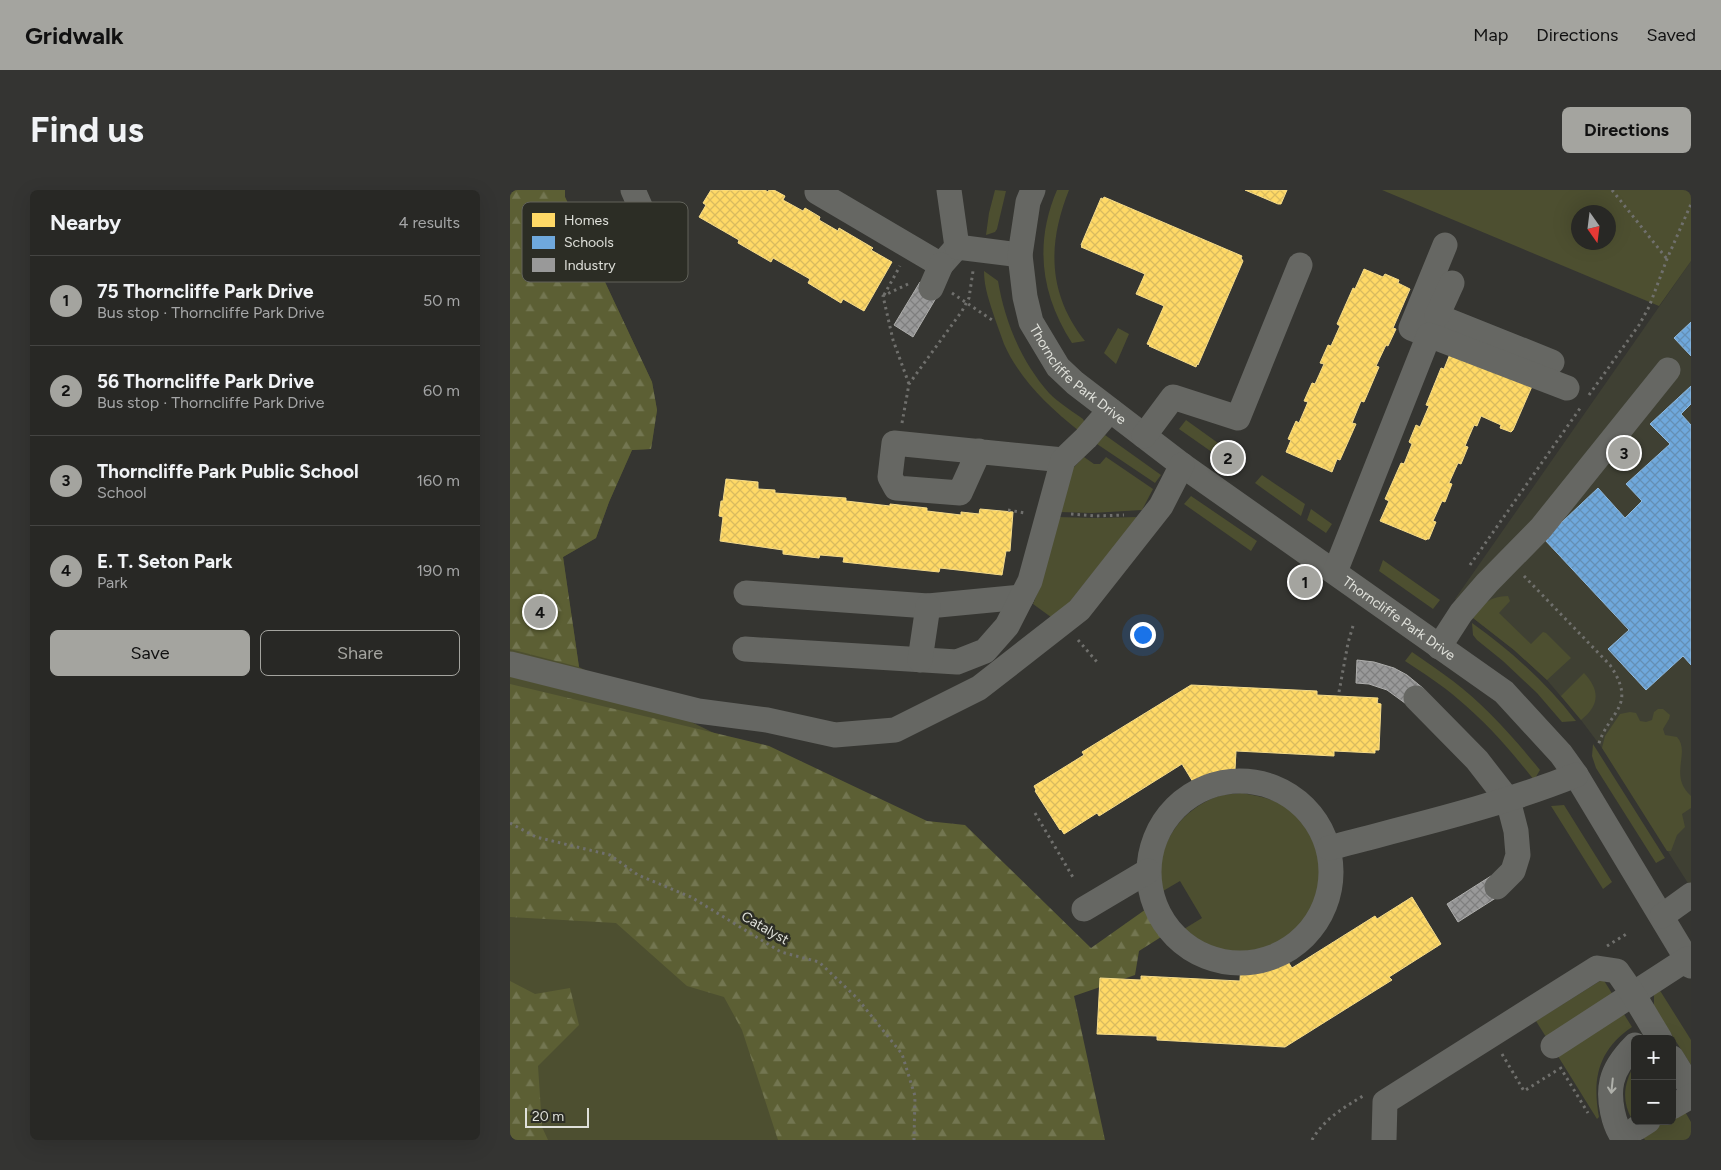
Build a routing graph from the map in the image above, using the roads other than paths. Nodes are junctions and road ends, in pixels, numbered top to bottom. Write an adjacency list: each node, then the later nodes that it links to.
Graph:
1 (633, 190): 5 (street)
2 (818, 190): 9 (street)
3 (949, 190): 9 (street)
4 (1033, 190): 7 (street, Thorncliffe Park Drive)
5 (638, 202)
6 (1445, 245): 11 (street)
7 (1020, 255): 9 (street); 15 (street, Thorncliffe Park Drive)
8 (1300, 265): 16 (street)
9 (947, 266)
10 (1452, 283): 11 (street)
11 (1433, 325): 12 (street); 14 (street); 20 (street)
12 (1552, 362)
13 (1668, 370): 24 (street)
14 (1567, 388)
15 (1110, 410): 16 (street, Thorncliffe Park Drive); 18 (street)
16 (1144, 436): 19 (street, Thorncliffe Park Drive)
17 (979, 451): 17 (street); 18 (street)
18 (1064, 460): 22 (street)
19 (1182, 465): 20 (street, Thorncliffe Park Drive); 27 (street)
20 (1335, 572): 24 (street, Thorncliffe Park Drive)
21 (746, 593): 23 (street)
22 (1022, 597): 23 (street); 26 (street)
23 (928, 606): 26 (street)
24 (1439, 647): 29 (street, Thorncliffe Park Drive)
25 (745, 649): 26 (street)
26 (920, 660)
27 (510, 664)
28 (1416, 698): 30 (street)
29 (1576, 775): 30 (street); 36 (street, Thorncliffe Park Drive)
30 (1508, 800): 31 (street); 33 (street)
31 (1329, 848): 32 (street); 32 (street)
32 (1148, 871): 35 (street)
33 (1497, 887)
34 (1691, 895): 36 (street)
35 (1084, 909)
36 (1662, 916): 37 (street, Thorncliffe Park Drive)
37 (1689, 962): 38 (street)
38 (1633, 994): 39 (street); 41 (street); 47 (street)
39 (1653, 1035)
40 (1631, 1050): 46 (street, one-way to 46)
41 (1556, 1058)
42 (1676, 1065): 43 (street)
43 (1691, 1089)
44 (1691, 1096): 45 (street)
45 (1676, 1105)
46 (1630, 1133)
47 (1384, 1140)

